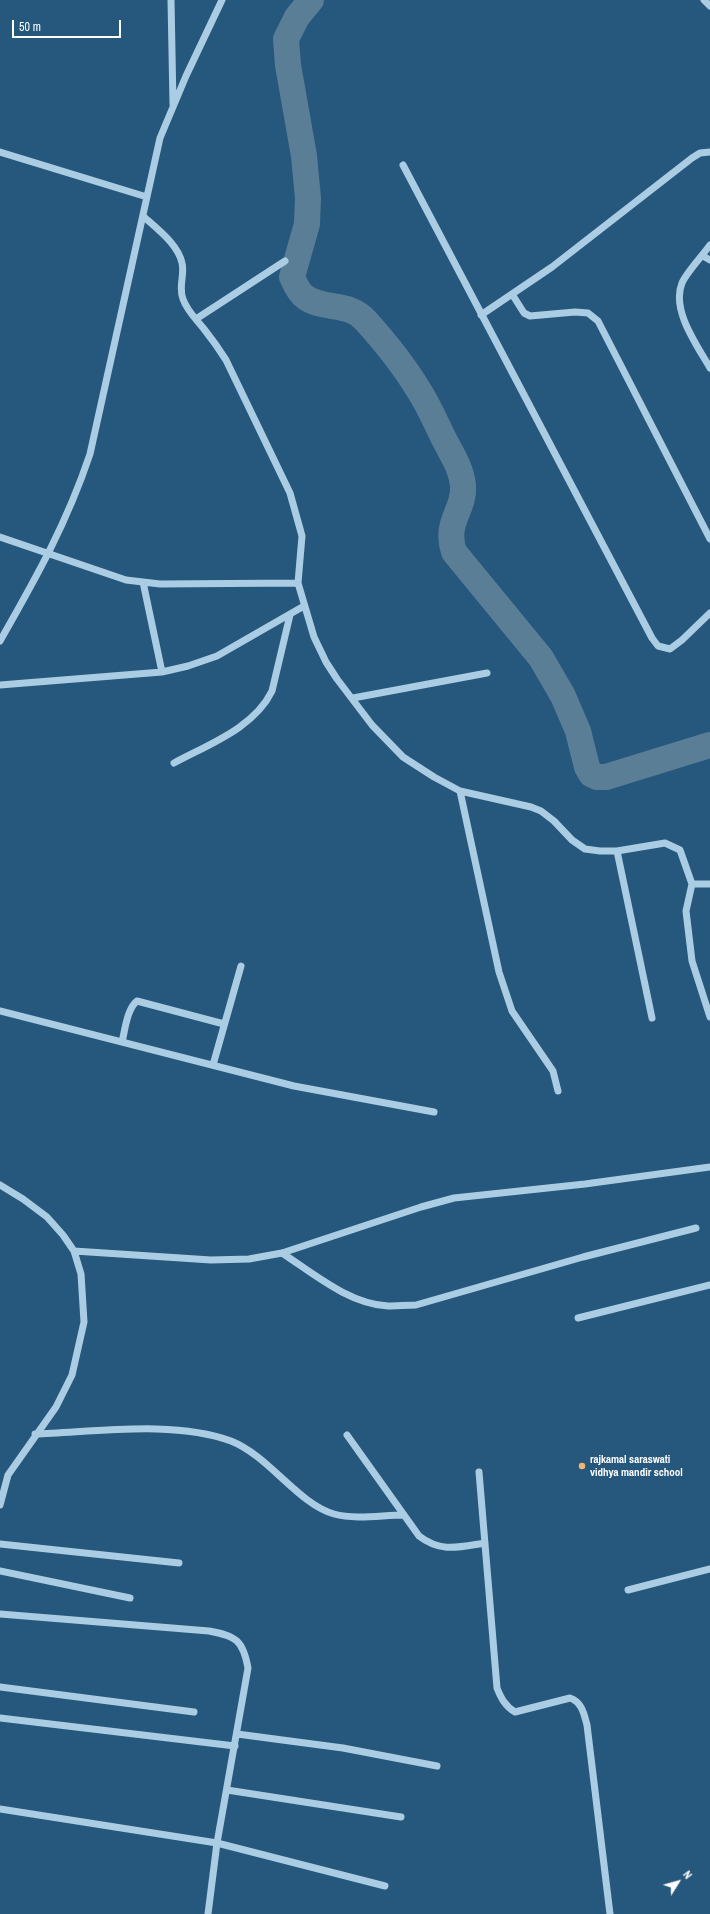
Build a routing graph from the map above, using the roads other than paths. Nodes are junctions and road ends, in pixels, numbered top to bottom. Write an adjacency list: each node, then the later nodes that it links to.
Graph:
1 (171, 0): 5 (street)
2 (222, 0): 5 (street)
3 (704, 0): 4 (street)
4 (710, 6)
5 (173, 108): 9 (street)
6 (0, 152): 9 (street)
7 (710, 152): 15 (street)
8 (403, 166): 16 (street)
9 (147, 196): 10 (street)
10 (143, 216): 17 (street); 21 (street)
11 (710, 245): 12 (street)
12 (703, 256): 13 (street); 18 (street)
13 (710, 260)
14 (285, 261): 17 (street)
15 (512, 294): 16 (street); 20 (street)
16 (481, 315): 25 (street)
17 (196, 319): 23 (street)
18 (710, 368)
19 (0, 536): 21 (street)
20 (710, 539)
21 (50, 553): 22 (street); 27 (street)
22 (143, 582): 23 (street); 28 (street)
23 (298, 583): 24 (street)
24 (304, 606): 26 (street); 31 (street)
25 (710, 614)
26 (290, 615): 28 (street); 32 (street)
27 (0, 641)
28 (162, 672): 30 (street)
29 (487, 673): 31 (street)
30 (0, 685)
31 (353, 698): 33 (street)
32 (174, 763)
33 (460, 791): 34 (street); 44 (street)
34 (617, 851): 35 (street); 40 (street)
35 (692, 884): 36 (street); 39 (street)
36 (710, 884)
37 (241, 966): 41 (street)
38 (0, 1012): 42 (street)
39 (710, 1017)
40 (652, 1018)
41 (224, 1024): 42 (street); 43 (street)
42 (122, 1042): 43 (street)
43 (213, 1065): 45 (street)
44 (558, 1091)
45 (434, 1112)
46 (710, 1167): 50 (street)
47 (0, 1185): 49 (street)
48 (696, 1228): 50 (street)
49 (74, 1251): 50 (street); 53 (street)
50 (282, 1253)
51 (710, 1285): 52 (street)
52 (578, 1318)
53 (35, 1434): 56 (street); 57 (street)
54 (347, 1435): 57 (street)
55 (478, 1472): 58 (street)
56 (0, 1506)
57 (404, 1515): 58 (street)
58 (485, 1543): 78 (street)
59 (0, 1544): 60 (street)
60 (179, 1563)
61 (710, 1569): 63 (street)
62 (0, 1571): 64 (street)
63 (628, 1590)
64 (130, 1598)
65 (0, 1614): 69 (street)
66 (0, 1687): 67 (street)
67 (194, 1712)
68 (0, 1718): 70 (street)
69 (237, 1734): 70 (street); 71 (street)
70 (235, 1746): 72 (street)
71 (437, 1766)
72 (227, 1790): 74 (street); 75 (street)
73 (0, 1809): 75 (street)
74 (401, 1817)
75 (217, 1843): 76 (street); 77 (street)
76 (385, 1886)
77 (208, 1914)
78 (610, 1914)

